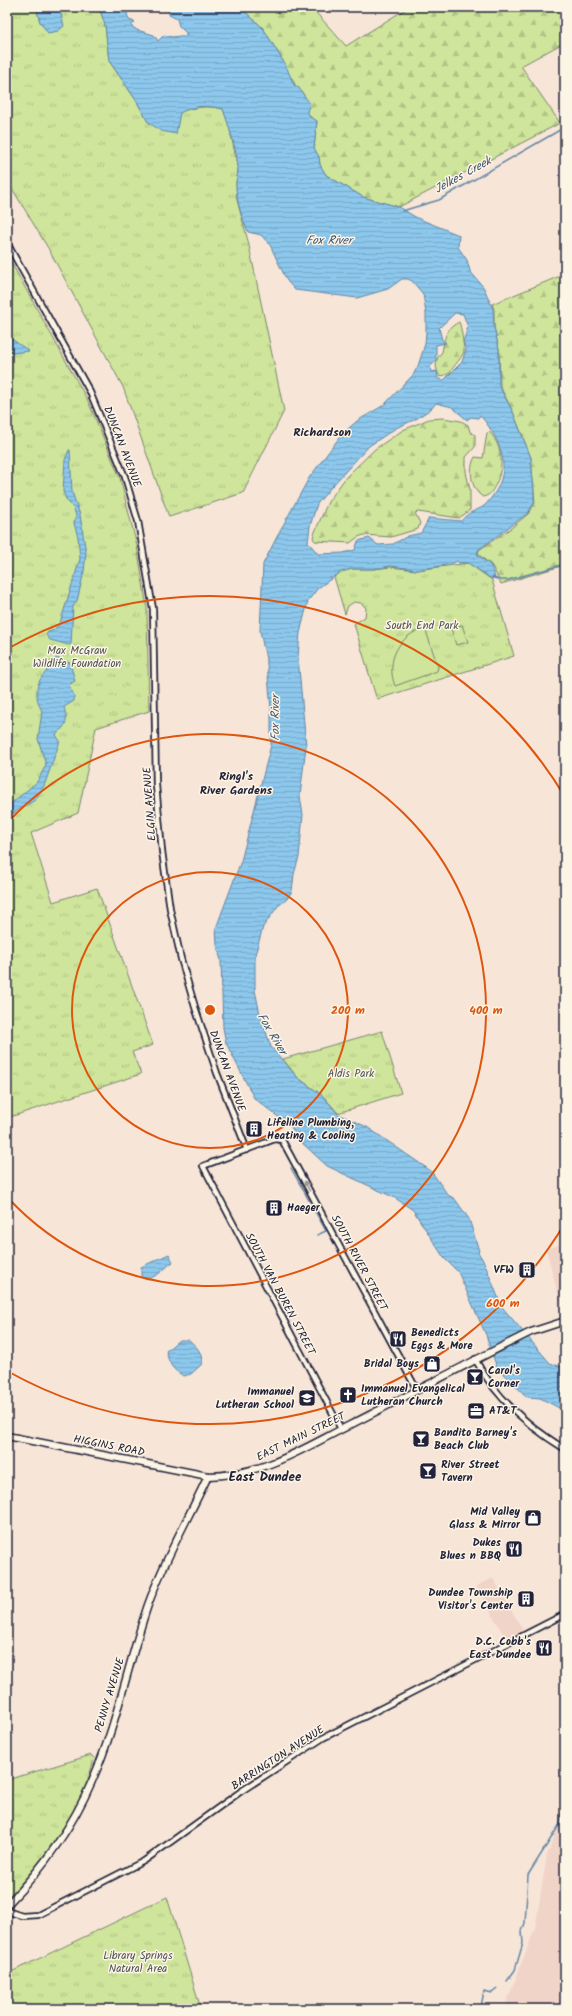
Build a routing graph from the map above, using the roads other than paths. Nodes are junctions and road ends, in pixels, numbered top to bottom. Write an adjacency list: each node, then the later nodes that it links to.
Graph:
1 (7, 243): 2 (street, DUNCAN AVENUE)
2 (154, 678): 3 (street, ELGIN AVENUE)
3 (174, 928): 4 (street, DUNCAN AVENUE)
4 (247, 1150): 7 (street, SOUTH RIVER STREET, one-way to 4); 8 (street, SOUTH VAN BUREN STREET)
5 (565, 1321): 6 (main road, EAST MAIN STREET)
6 (475, 1359): 7 (main road, EAST MAIN STREET); 10 (street)
7 (417, 1390): 8 (main road, EAST MAIN STREET)
8 (341, 1429): 11 (main road, EAST MAIN STREET)
9 (7, 1436): 11 (main road, HIGGINS ROAD)
10 (565, 1449)
11 (208, 1476): 13 (main road, PENNY AVENUE)
12 (565, 1614): 14 (street, BARRINGTON AVENUE)
13 (7, 1905)
14 (7, 1911)

